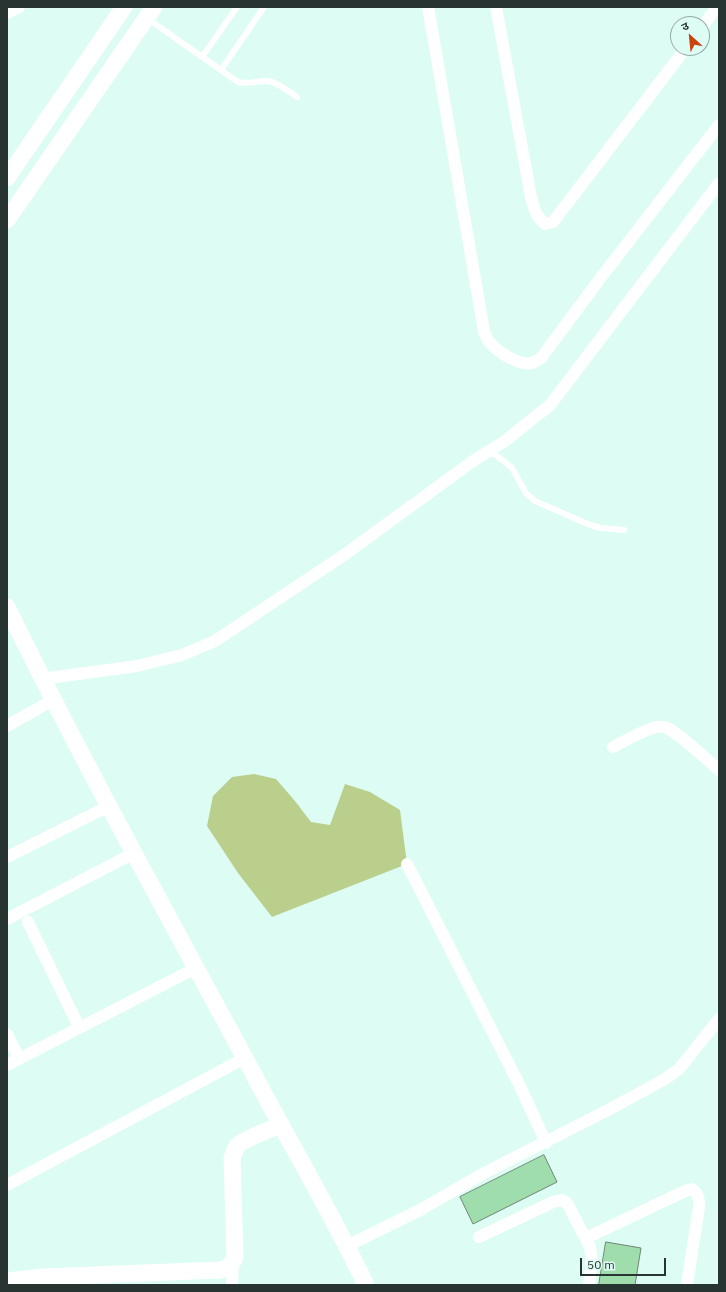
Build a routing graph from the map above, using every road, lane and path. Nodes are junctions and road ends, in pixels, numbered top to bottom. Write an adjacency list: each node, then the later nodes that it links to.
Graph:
1 (18, 7): 8 (street)
2 (124, 7): 16 (street)
3 (237, 7): 12 (lane)
4 (264, 7): 13 (lane)
5 (428, 7): 15 (street)
6 (496, 7): 11 (street)
7 (717, 7): 10 (street)
8 (7, 13)
9 (150, 13): 12 (lane); 18 (street)
10 (710, 16)
11 (680, 56)
12 (202, 57): 13 (lane)
13 (220, 70): 14 (lane)
14 (297, 97)
15 (719, 125)
16 (7, 178)
17 (719, 184): 19 (street)
18 (7, 220)
19 (489, 452): 20 (lane); 22 (street)
20 (624, 530)
21 (7, 608): 22 (street)
22 (42, 679): 23 (street)
23 (54, 700): 24 (street); 27 (street)
24 (7, 726)
25 (613, 747): 26 (street)
26 (719, 770)
27 (109, 806): 28 (street); 29 (street)
28 (134, 853): 31 (street); 33 (street)
29 (7, 857)
30 (407, 864): 41 (street)
31 (7, 919)
32 (28, 922): 35 (street)
33 (196, 968): 35 (street); 38 (street)
34 (719, 1019): 41 (street)
35 (79, 1027): 37 (street)
36 (7, 1034): 37 (street)
37 (18, 1058): 39 (street)
38 (245, 1058): 40 (street); 42 (street)
39 (7, 1064)
40 (281, 1125): 45 (street); 46 (street)
41 (546, 1143): 45 (street)
42 (7, 1185)
43 (479, 1237): 44 (street)
44 (586, 1238): 51 (street); 52 (street)
45 (347, 1246): 50 (street)
46 (233, 1262): 48 (street); 49 (street)
47 (7, 1281): 48 (street)
48 (42, 1281)
49 (232, 1285)
50 (366, 1285)
51 (588, 1285)
52 (687, 1285)

